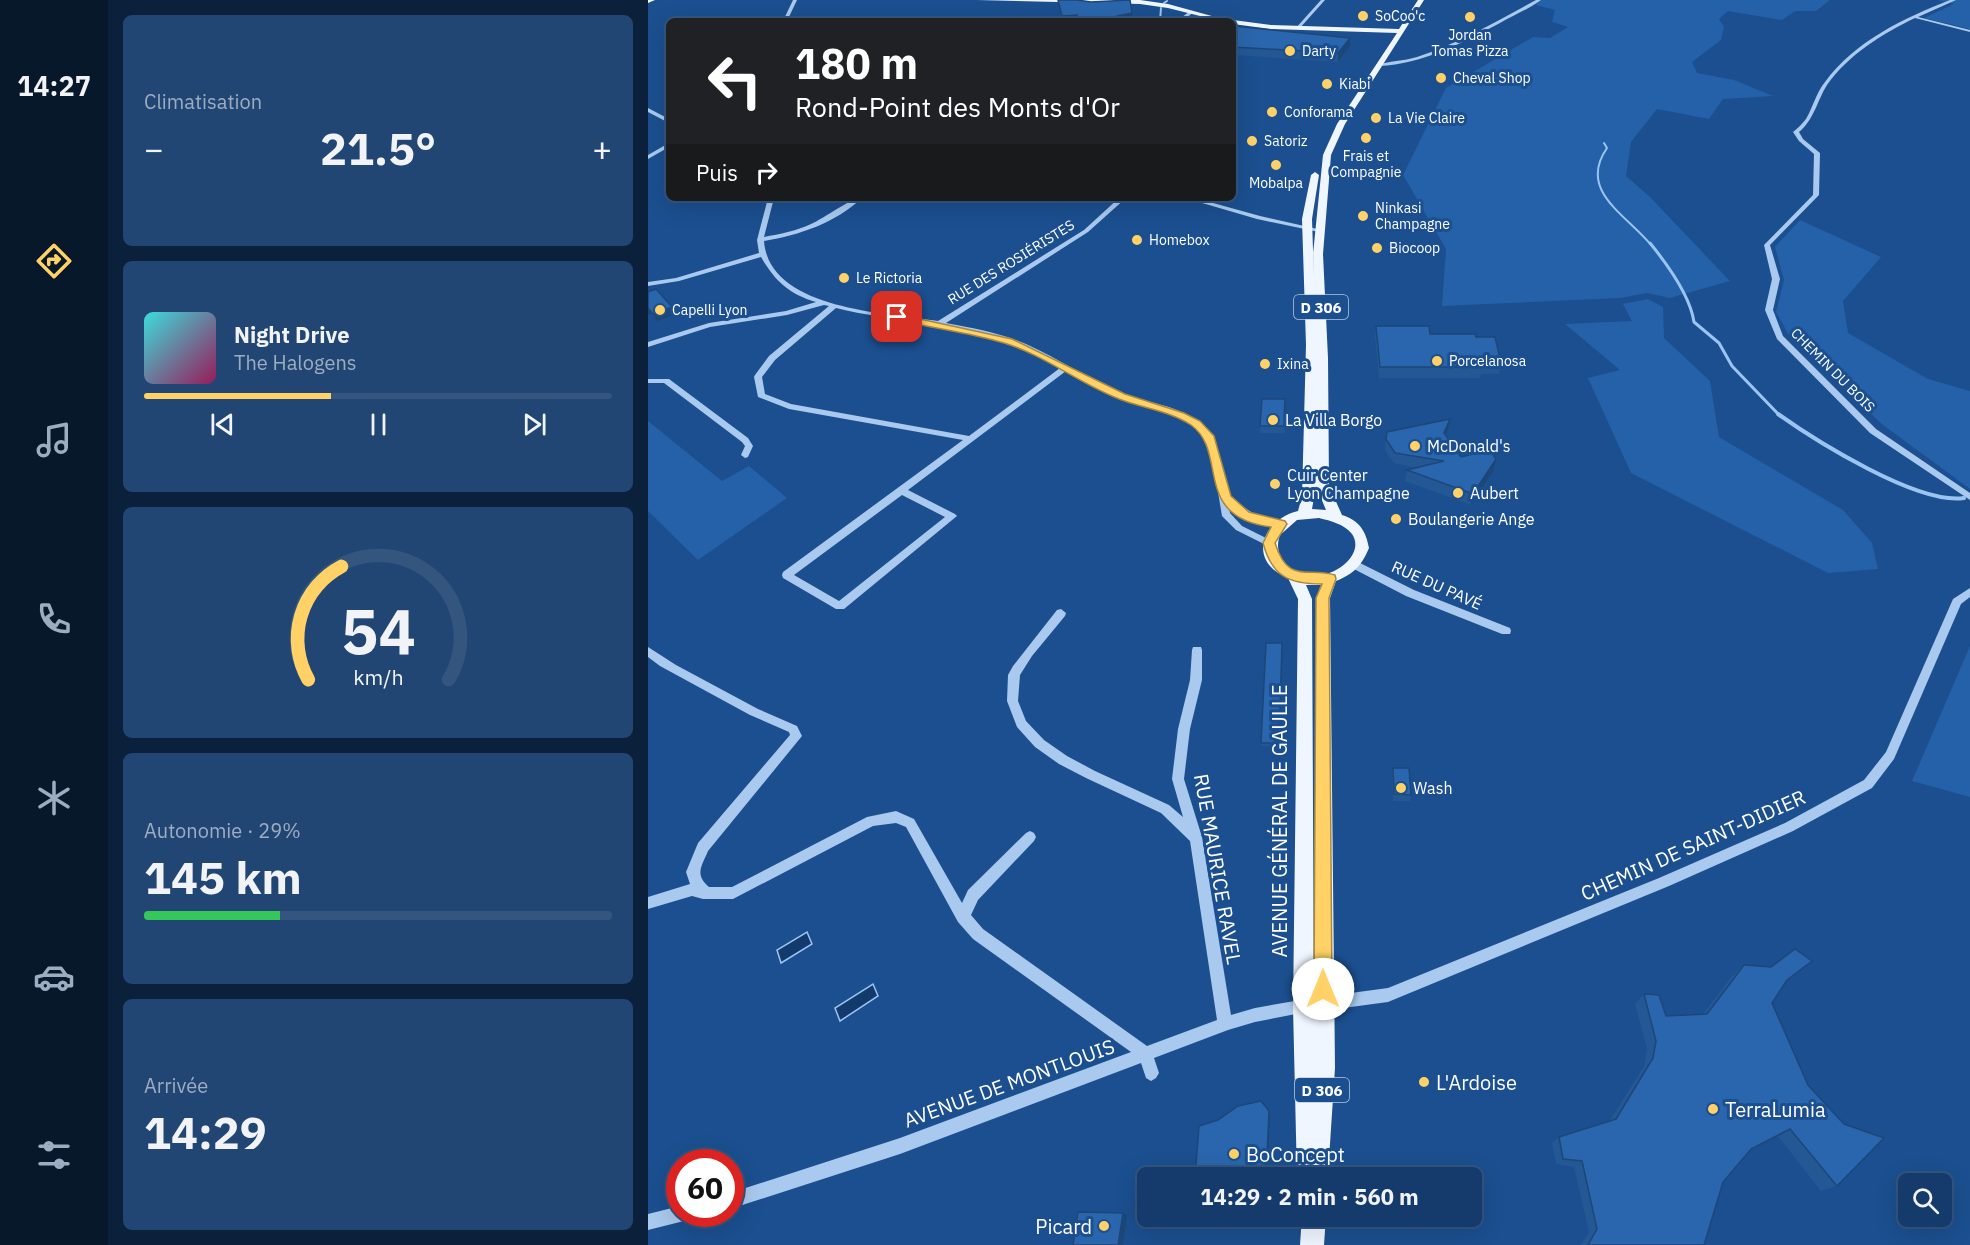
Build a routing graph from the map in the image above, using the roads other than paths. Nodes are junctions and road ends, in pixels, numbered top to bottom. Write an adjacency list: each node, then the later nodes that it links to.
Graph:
1 (795, 0): 10 (street)
2 (980, 0): 3 (main road)
3 (1004, 0): 8 (main road)
4 (1323, 0): 14 (street)
5 (1421, 0): 16 (main road, D 306)
6 (1539, 0): 18 (street)
7 (1954, 0): 9 (street, CHEMIN DU BOIS)
8 (1192, 12): 11 (street); 12 (main road)
9 (1914, 17): 17 (street); 40 (street, CHEMIN DU BOIS)
10 (786, 18)
11 (1183, 18)
12 (1215, 18)
13 (1236, 22): 14 (main road)
14 (1297, 28): 15 (main road)
15 (1326, 28): 16 (main road); 16 (main road)
16 (1394, 28): 18 (main road, D 306); 27 (main road, D 306)
17 (1970, 31)
18 (1379, 65): 27 (main road, D 306)
19 (648, 110): 20 (street)
20 (666, 119)
21 (666, 147): 22 (street)
22 (648, 157)
23 (770, 201): 28 (street)
24 (855, 201): 28 (street)
25 (1120, 201): 33 (street, RUE DES ROSIÉRISTES)
26 (1196, 201): 27 (street)
27 (1313, 229): 42 (main road, D 306); 43 (main road, D 306)
28 (760, 240): 29 (street)
29 (763, 254): 30 (street); 31 (street)
30 (648, 284)
31 (822, 303): 32 (street); 34 (street)
32 (834, 306): 33 (street); 37 (street)
33 (939, 324): 35 (street)
34 (648, 345)
35 (1064, 369): 37 (street); 41 (street)
36 (648, 381): 38 (street)
37 (971, 439): 39 (street)
38 (745, 455)
39 (902, 491): 39 (street)
40 (1970, 497)
41 (1225, 498): 44 (street); 45 (street)
42 (1304, 514): 43 (main road); 44 (main road)
43 (1335, 515): 46 (main road)
44 (1281, 524): 45 (main road)
45 (1269, 543): 47 (main road)
46 (1356, 565): 48 (main road); 51 (street, RUE DU PAVÉ)
47 (1294, 576): 48 (main road); 59 (main road, AVENUE GÉNÉRAL DE GAULLE)
48 (1330, 579): 59 (main road, AVENUE GÉNÉRAL DE GAULLE)
49 (1970, 592): 60 (street, CHEMIN DE SAINT-DIDIER)
50 (1060, 613): 55 (street)
51 (1506, 631)
52 (1197, 650): 55 (street, RUE MAURICE RAVEL)
53 (651, 659): 56 (street)
54 (1030, 837): 58 (street)
55 (1196, 837): 61 (street, RUE MAURICE RAVEL)
56 (706, 893): 57 (street); 58 (street)
57 (648, 903)
58 (963, 917): 62 (street)
59 (1313, 969): 60 (main road, AVENUE GÉNÉRAL DE GAULLE)
60 (1313, 1005): 61 (street, AVENUE DE MONTLOUIS); 64 (main road, AVENUE GÉNÉRAL DE GAULLE / D 306); 65 (main road, AVENUE GÉNÉRAL DE GAULLE / D 306)
61 (1225, 1024): 62 (street, AVENUE DE MONTLOUIS)
62 (1146, 1054): 63 (street); 66 (street, AVENUE DE MONTLOUIS)
63 (1151, 1073)
64 (1308, 1167)
65 (1317, 1167)
66 (744, 1196)
67 (666, 1218): 68 (street)
68 (648, 1222)
69 (1312, 1227): 70 (main road)
70 (1312, 1245)

